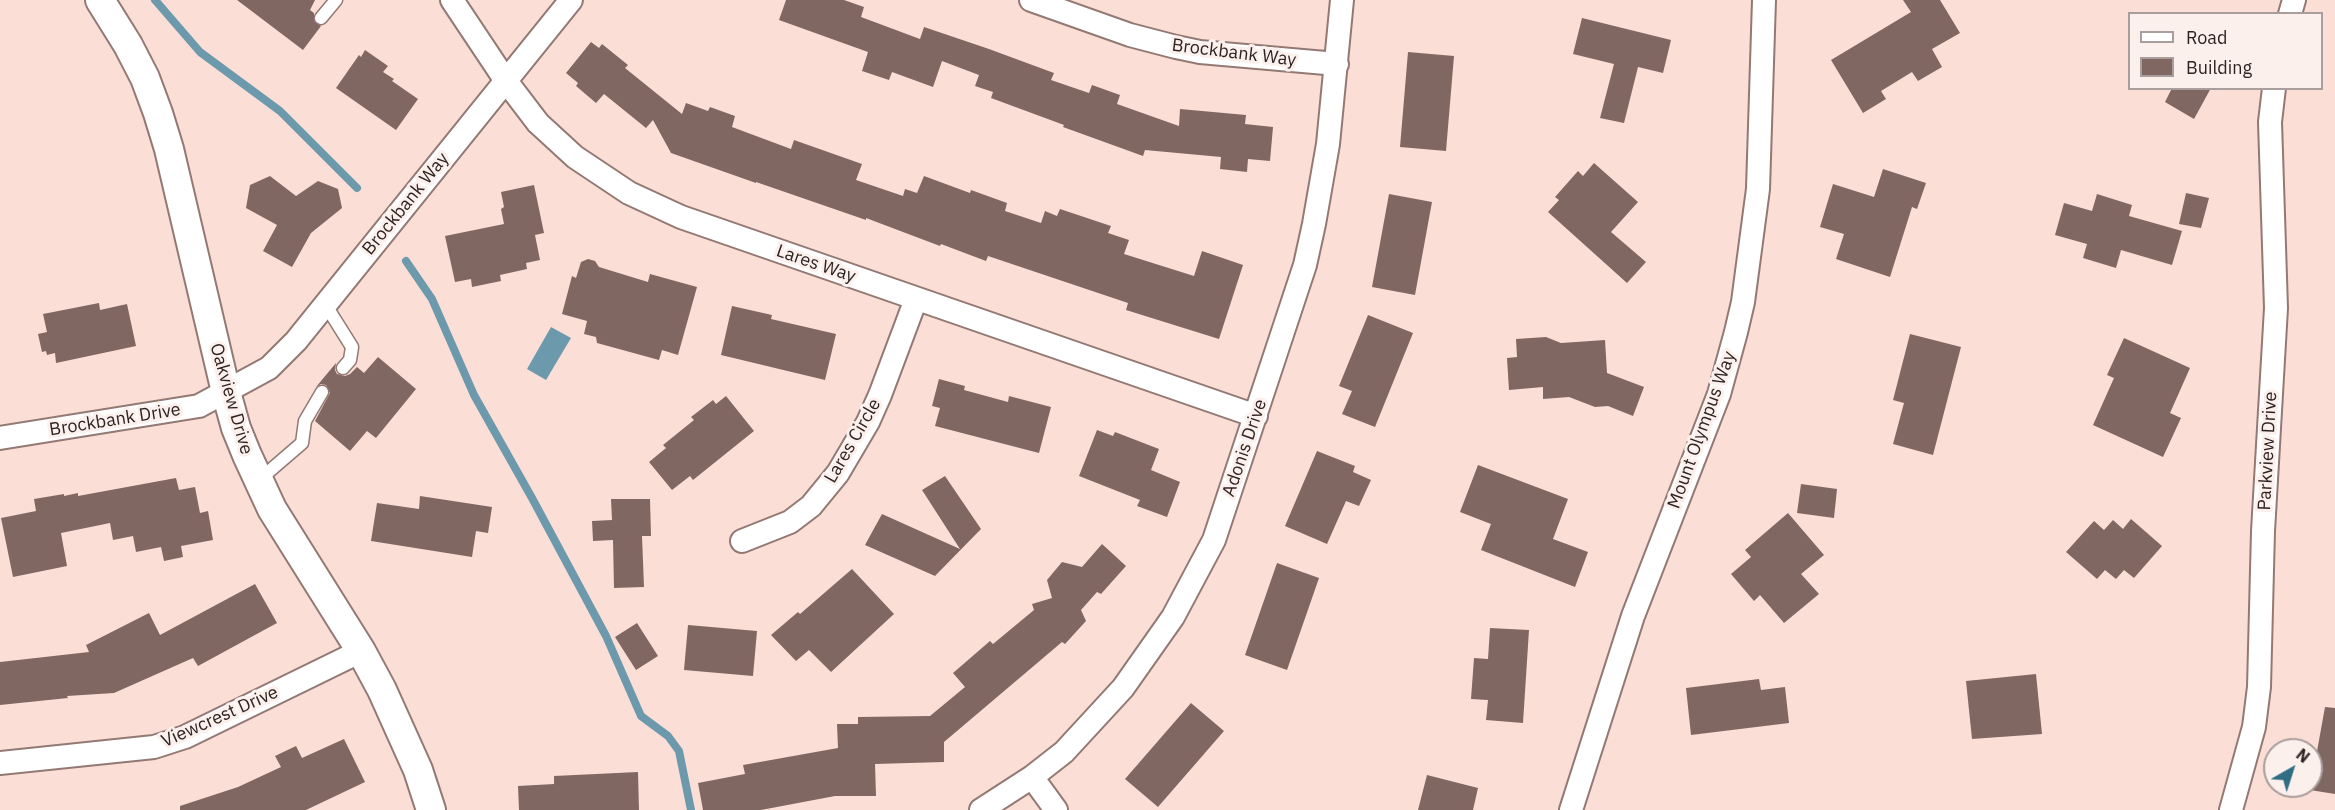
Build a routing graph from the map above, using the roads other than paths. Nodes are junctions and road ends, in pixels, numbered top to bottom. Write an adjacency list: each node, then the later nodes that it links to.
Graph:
1 (100, 0): 15 (street, Oakview Drive)
2 (336, 0): 8 (lane)
3 (453, 0): 10 (street, Lares Way)
4 (571, 0): 10 (street, Brockbank Way)
5 (1031, 0): 9 (street, Brockbank Way)
6 (1341, 0): 9 (street, Adonis Drive)
7 (1764, 0): 27 (street, Mount Olympus Way)
8 (321, 18)
9 (1336, 64): 17 (street, Adonis Drive)
10 (506, 81): 12 (street, Lares Way); 13 (street, Brockbank Way)
11 (2274, 90): 28 (street, Parkview Drive)
12 (916, 299): 17 (street, Lares Way); 20 (street, Lares Circle)
13 (325, 304): 14 (lane); 15 (street, Brockbank Way)
14 (343, 368)
15 (226, 392): 18 (street, Brockbank Drive); 19 (street, Oakview Drive)
16 (322, 392): 19 (lane)
17 (1256, 416): 23 (street, Adonis Drive)
18 (0, 438)
19 (258, 480): 21 (street, Oakview Drive)
20 (742, 541)
21 (361, 651): 22 (street, Viewcrest Drive); 24 (street, Oakview Drive)
22 (0, 763)
23 (1032, 777): 25 (street, Adonis Drive); 26 (street)
24 (431, 810)
25 (981, 810)
26 (1056, 810)
27 (1571, 810)
28 (2231, 810)

